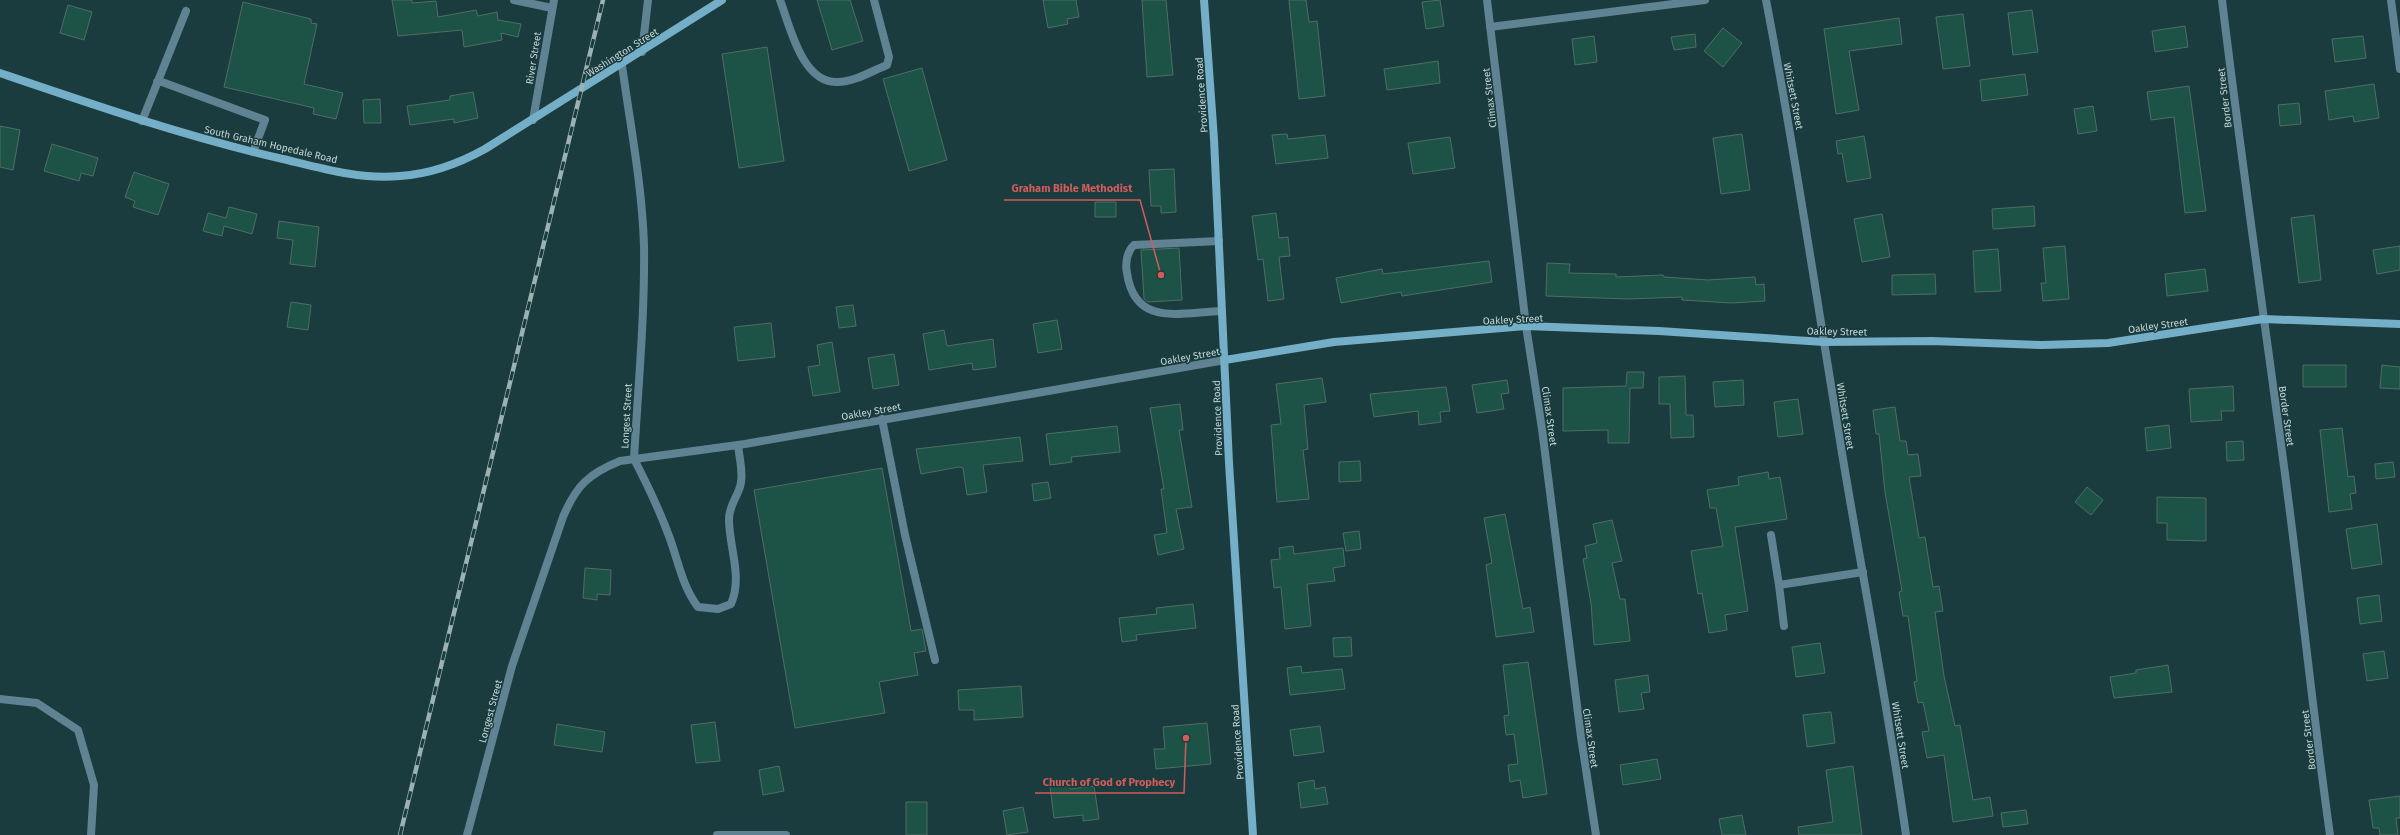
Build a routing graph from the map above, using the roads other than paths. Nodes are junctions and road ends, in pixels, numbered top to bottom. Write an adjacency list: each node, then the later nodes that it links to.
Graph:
1 (514, 0): 12 (street)
2 (648, 0): 15 (street)
3 (722, 0): 15 (street, Washington Street)
4 (780, 0): 5 (street)
5 (874, 0)
6 (1204, 0): 23 (street, Providence Road)
7 (1487, 0): 14 (street, Climax Street)
8 (1705, 0): 14 (street)
9 (1766, 0): 28 (street, Whitsett Street)
10 (2222, 0): 25 (street, Border Street)
11 (2391, 0): 17 (street)
12 (553, 4): 20 (street, River Street)
13 (186, 11): 19 (street)
14 (1490, 27): 27 (street, Climax Street)
15 (642, 52): 16 (street, Washington Street)
16 (622, 65): 20 (street, Washington Street); 32 (street, Longest Street)
17 (2400, 69)
18 (0, 74): 21 (street, South Graham Hopedale Road)
19 (158, 82): 21 (street); 22 (street)
20 (533, 120): 22 (street, South Graham Hopedale Road)
21 (142, 121): 22 (street, South Graham Hopedale Road)
22 (253, 152)
23 (1219, 241): 24 (street, Providence Road); 24 (street)
24 (1222, 311): 29 (street, Providence Road)
25 (2263, 319): 26 (street, Oakley Street); 28 (street, Oakley Street); 46 (street, Border Street)
26 (2400, 324)
27 (1526, 326): 28 (street, Oakley Street); 29 (street, Oakley Street); 44 (street, Climax Street)
28 (1824, 342): 34 (street, Whitsett Street)
29 (1225, 360): 30 (street, Oakley Street); 43 (street, Providence Road)
30 (882, 419): 31 (street, Oakley Street); 37 (street)
31 (738, 445): 32 (street, Oakley Street); 32 (street)
32 (634, 459): 40 (street, Longest Street)
33 (1771, 535): 35 (street)
34 (1862, 572): 35 (street); 45 (street, Whitsett Street)
35 (1779, 585): 36 (street)
36 (1784, 626)
37 (935, 660)
38 (0, 699): 39 (street)
39 (91, 835)
40 (467, 835)
41 (720, 835): 42 (street)
42 (786, 835)
43 (1253, 835)
44 (1596, 835)
45 (1906, 835)
46 (2330, 835)

